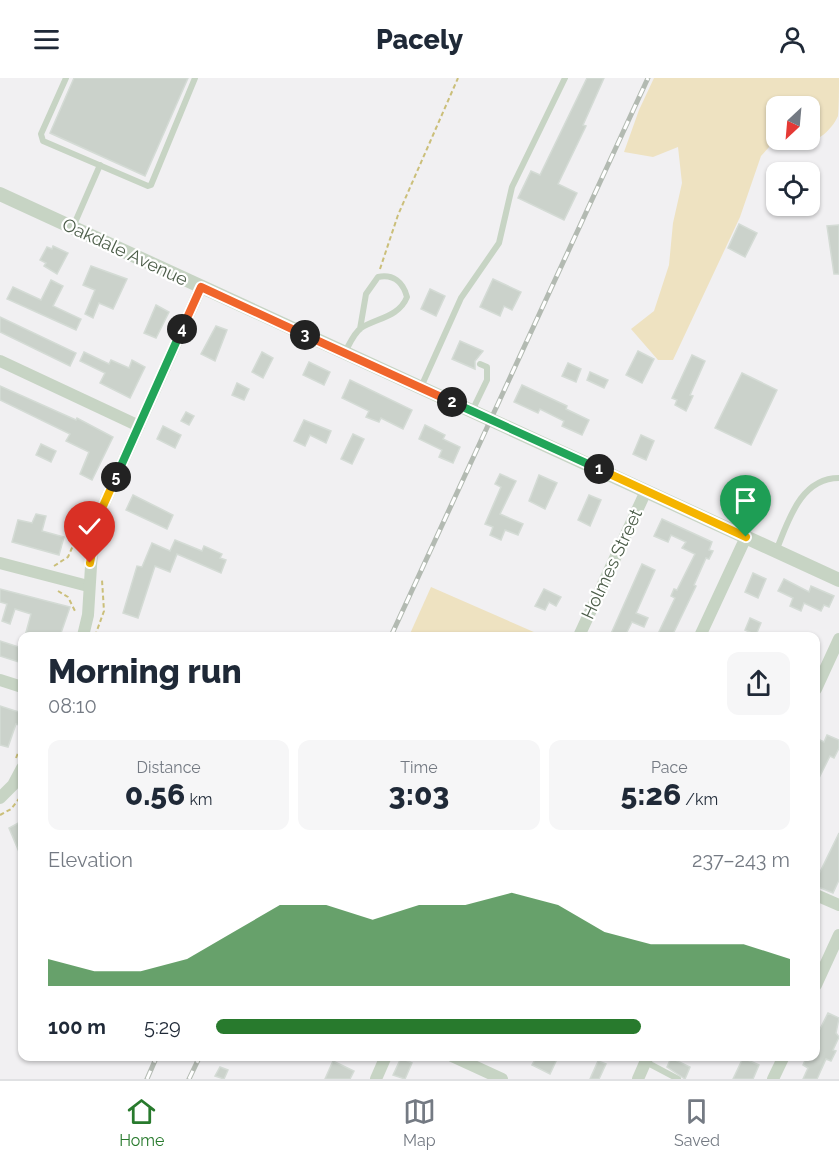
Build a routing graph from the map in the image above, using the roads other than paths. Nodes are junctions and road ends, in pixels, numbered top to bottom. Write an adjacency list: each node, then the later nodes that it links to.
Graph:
1 (66, 78): 4 (lane)
2 (195, 78): 4 (lane)
3 (565, 78): 12 (lane)
4 (100, 165): 6 (lane)
5 (0, 194): 6 (street, Oakdale Avenue)
6 (73, 228): 7 (street, Oakdale Avenue)
7 (201, 287): 9 (street, Oakdale Avenue); 14 (street)
8 (360, 329): 8 (lane); 9 (lane)
9 (345, 353): 12 (street, Oakdale Avenue)
10 (0, 361): 14 (street)
11 (480, 364): 13 (lane)
12 (421, 388): 13 (street, Oakdale Avenue)
13 (472, 411): 16 (street, Oakdale Avenue)
14 (139, 426): 21 (street)
15 (839, 478): 18 (lane)
16 (646, 491): 17 (street, Oakdale Avenue); 23 (street, Holmes Street)
17 (746, 537): 18 (street, Oakdale Avenue); 24 (street)
18 (776, 551): 20 (street, Oakdale Avenue)
19 (0, 563): 21 (street)
20 (839, 580)
21 (88, 586): 22 (street)
22 (84, 632)
23 (581, 632)
24 (702, 632)
25 (839, 639): 27 (street)
26 (0, 680): 28 (street)
27 (820, 680)
28 (18, 686)
29 (18, 776): 30 (street)
30 (0, 798)
31 (820, 897): 32 (street)
32 (839, 906)
33 (839, 935): 34 (street)
34 (820, 977)
35 (384, 1061): 40 (street)
36 (463, 1061): 41 (street)
37 (646, 1061): 42 (street)
38 (650, 1061): 43 (lane)
39 (782, 1061): 44 (street)
40 (375, 1079)
41 (502, 1079)
42 (638, 1079)
43 (678, 1079)
44 (773, 1079)

